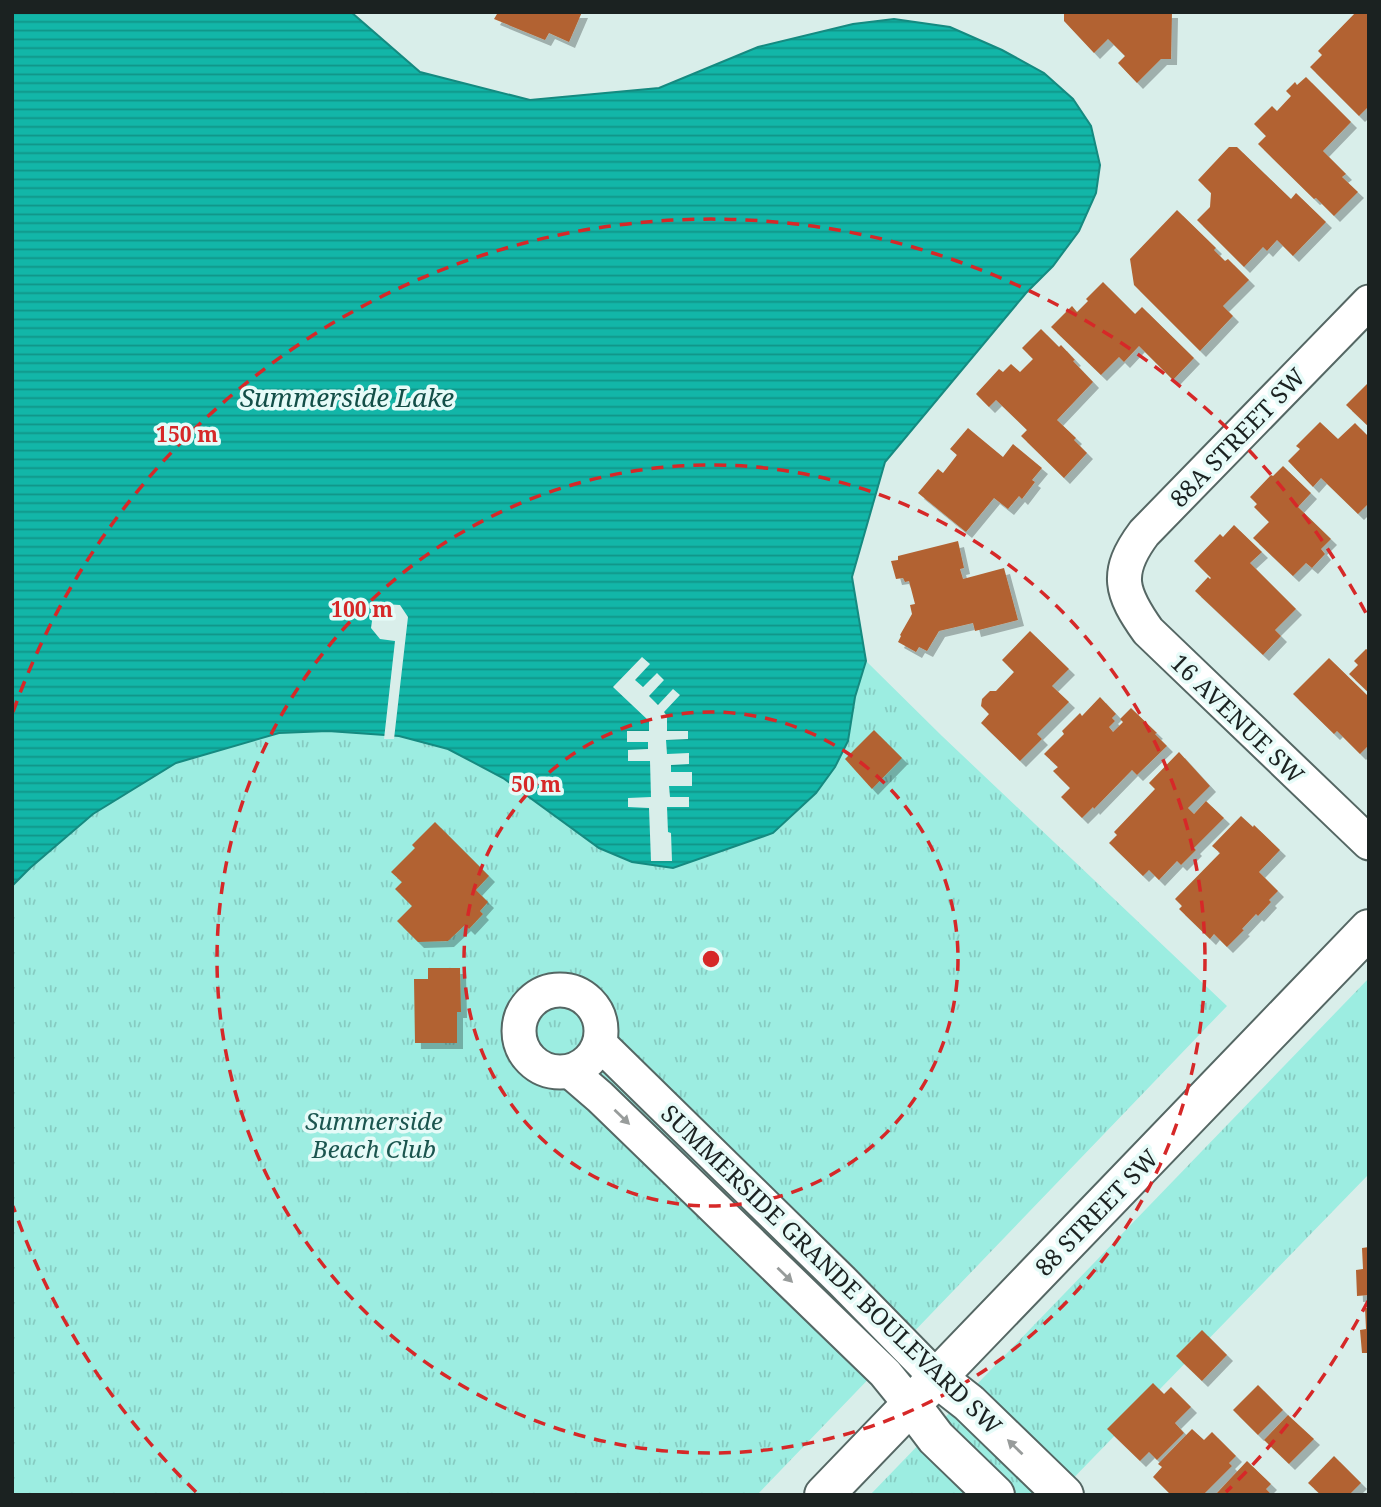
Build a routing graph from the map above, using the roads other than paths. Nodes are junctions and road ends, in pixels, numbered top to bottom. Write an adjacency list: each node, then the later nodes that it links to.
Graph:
1 (1369, 302): 2 (street, 88A STREET SW)
2 (1124, 582): 3 (street, 16 AVENUE SW)
3 (1369, 842)
4 (1369, 929): 7 (street, 88 STREET SW)
5 (600, 1044): 6 (street); 6 (street); 7 (street, SUMMERSIDE GRANDE BOULEVARD SW)
6 (571, 1072): 8 (street, SUMMERSIDE GRANDE BOULEVARD SW, one-way to 8)
7 (936, 1378): 8 (street, 88 STREET SW); 11 (street, SUMMERSIDE GRANDE BOULEVARD SW, one-way to 7)
8 (911, 1405): 9 (street, 88 STREET SW); 10 (street, SUMMERSIDE GRANDE BOULEVARD SW)
9 (824, 1495)
10 (995, 1495)
11 (1064, 1495)

